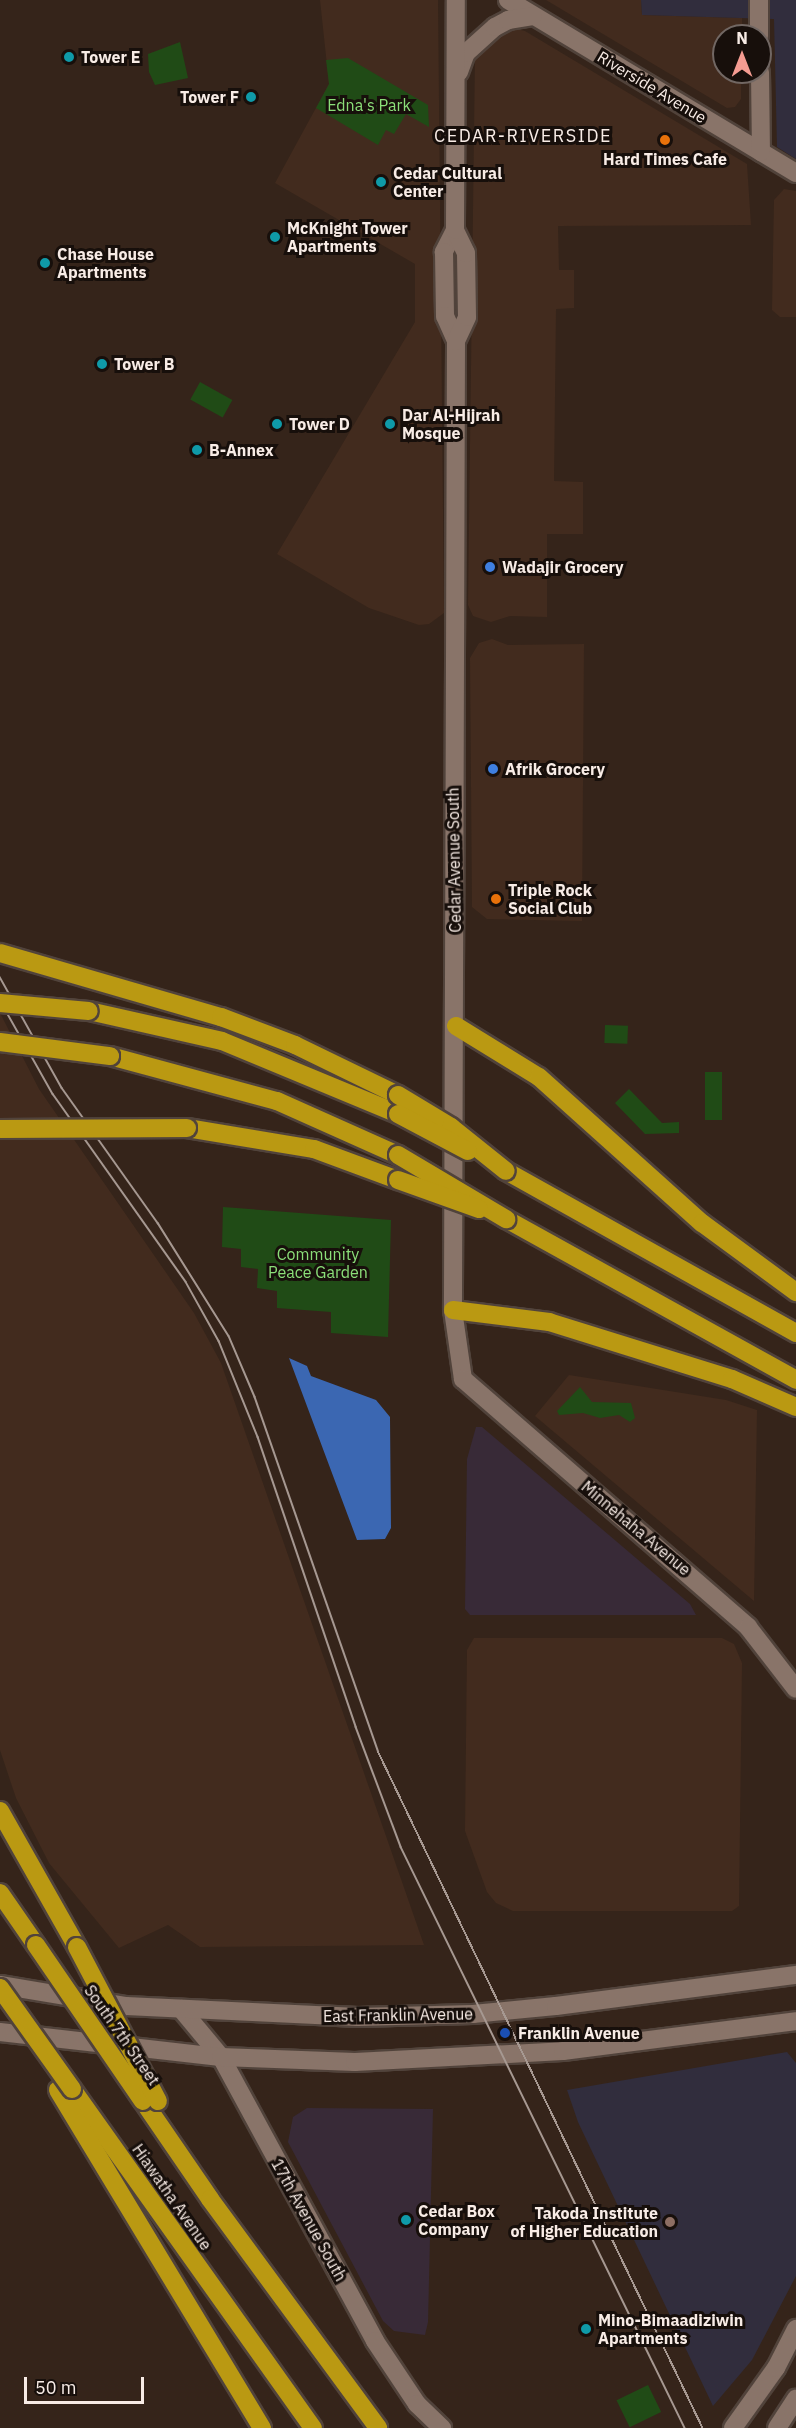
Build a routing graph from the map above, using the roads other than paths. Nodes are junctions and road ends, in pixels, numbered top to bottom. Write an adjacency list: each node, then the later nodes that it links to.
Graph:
1 (456, 0): 6 (main road, Cedar Avenue South)
2 (508, 0): 4 (main road, Riverside Avenue)
3 (759, 0): 5 (main road)
4 (533, 16): 6 (main road); 8 (main road, Riverside Avenue)
5 (759, 24)
6 (456, 82): 12 (main road, Cedar Avenue South)
7 (760, 84): 8 (main road)
8 (760, 152): 9 (main road, Riverside Avenue)
9 (796, 173)
10 (0, 953): 15 (highway, bridge)
11 (0, 1003): 15 (highway, bridge)
12 (456, 1026): 17 (highway); 18 (main road, Cedar Avenue South)
13 (0, 1042): 16 (highway, bridge)
14 (0, 1129): 16 (highway, bridge)
15 (506, 1172): 19 (highway)
16 (506, 1219): 21 (highway)
17 (796, 1292)
18 (453, 1310): 20 (main road, Cedar Avenue South); 22 (highway)
19 (796, 1333)
20 (463, 1379): 23 (main road, Minnehaha Avenue)
21 (796, 1380)
22 (796, 1407)
23 (796, 1689)
24 (0, 1811): 33 (highway, bridge)
25 (0, 1893): 33 (highway, South 7th Street, bridge)
26 (796, 1975): 28 (main road, East Franklin Avenue)
27 (0, 1988): 28 (main road, East Franklin Avenue); 32 (highway, Hiawatha Avenue, bridge)
28 (181, 2009): 31 (main road, 17th Avenue South)
29 (796, 2021): 31 (main road)
30 (0, 2032): 31 (main road)
31 (221, 2057): 40 (main road, 17th Avenue South)
32 (65, 2090): 37 (highway); 38 (highway, Hiawatha Avenue)
33 (151, 2101): 34 (highway, South 7th Street)
34 (210, 2199): 39 (highway, Hiawatha Avenue)
35 (796, 2329): 41 (main road)
36 (796, 2399): 42 (main road)
37 (262, 2428)
38 (313, 2428)
39 (378, 2428)
40 (442, 2428)
41 (733, 2428)
42 (777, 2428)

